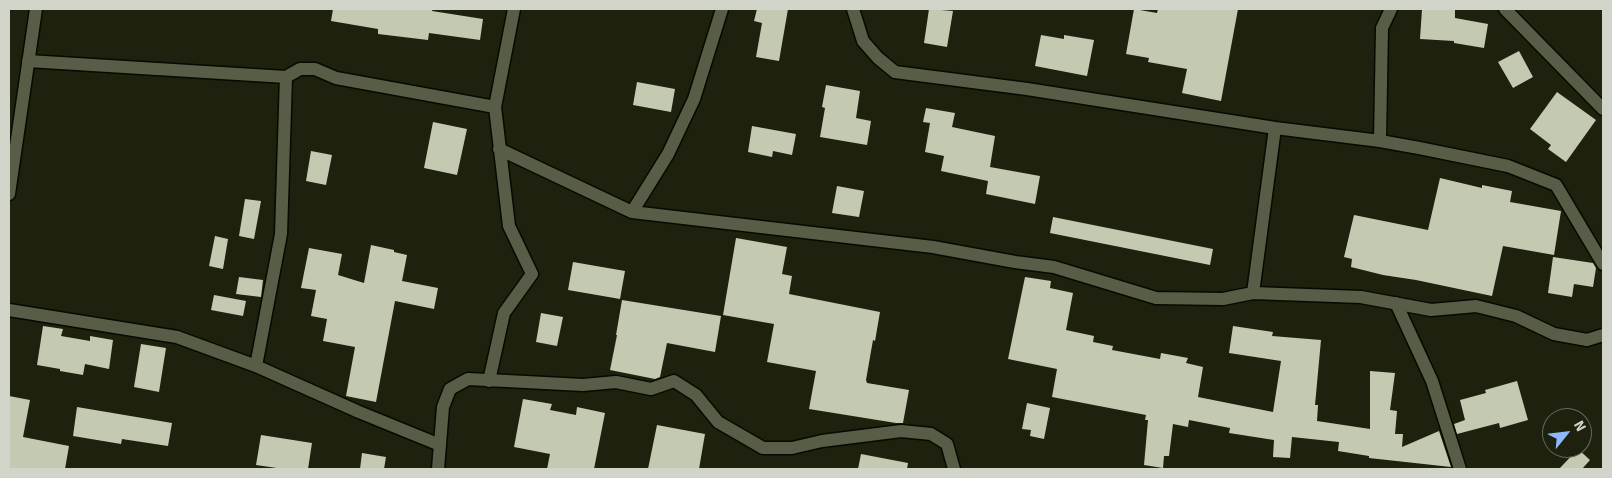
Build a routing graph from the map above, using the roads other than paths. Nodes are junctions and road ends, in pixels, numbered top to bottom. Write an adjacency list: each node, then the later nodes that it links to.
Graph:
1 (36, 9): 7 (street)
2 (514, 9): 10 (street)
3 (722, 9): 15 (street)
4 (853, 9): 11 (street)
5 (1391, 9): 12 (street)
6 (1505, 9): 9 (street)
7 (28, 61): 8 (street); 14 (street)
8 (286, 76): 10 (street); 21 (street)
9 (1601, 104)
10 (495, 107): 13 (street)
11 (1275, 128): 12 (street); 17 (street)
12 (1380, 141): 16 (street)
13 (499, 149): 15 (street); 22 (street)
14 (9, 194)
15 (632, 212): 17 (street)
16 (1603, 264)
17 (1253, 293): 18 (street)
18 (1396, 303): 20 (street); 26 (street)
19 (9, 310): 21 (street)
20 (1603, 335)
21 (256, 366): 23 (street)
22 (489, 381): 23 (street); 25 (street)
23 (440, 445): 24 (street)
24 (438, 469)
25 (954, 469)
26 (1460, 469)

